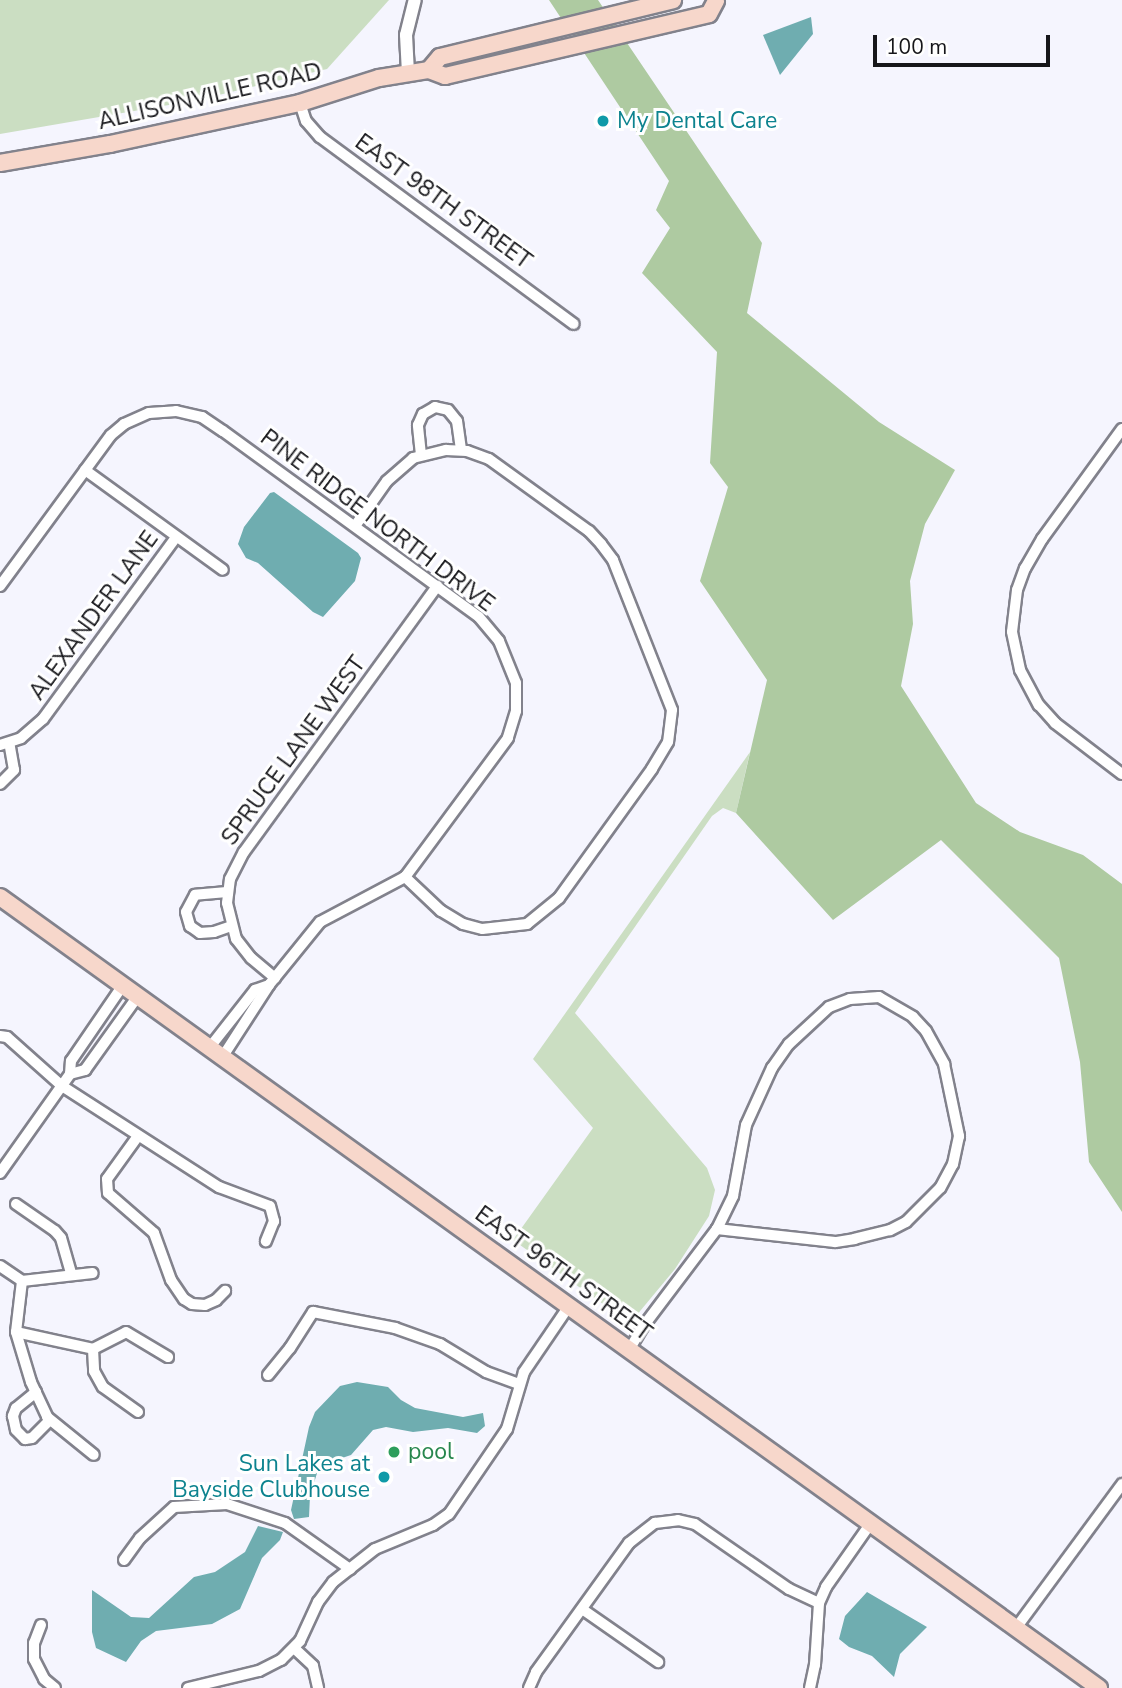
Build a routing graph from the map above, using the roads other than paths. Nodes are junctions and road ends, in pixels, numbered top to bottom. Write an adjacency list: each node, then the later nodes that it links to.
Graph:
1 (415, 0): 5 (street)
2 (673, 0): 4 (main road, ALLISONVILLE ROAD)
3 (717, 0): 4 (main road, ALLISONVILLE ROAD)
4 (429, 70): 5 (main road, ALLISONVILLE ROAD)
5 (408, 73): 6 (main road, ALLISONVILLE ROAD)
6 (300, 103): 7 (main road, ALLISONVILLE ROAD); 8 (street, EAST 98TH STREET)
7 (0, 163)
8 (574, 324)
9 (1122, 429): 19 (street)
10 (461, 450): 11 (street); 11 (street); 21 (street)
11 (421, 455): 13 (street)
12 (85, 470): 13 (street, PINE RIDGE NORTH DRIVE); 14 (street); 16 (street)
13 (355, 526): 17 (street, PINE RIDGE NORTH DRIVE)
14 (176, 537): 15 (street); 18 (street, ALEXANDER LANE)
15 (223, 570)
16 (0, 586)
17 (437, 586): 21 (street, PINE RIDGE NORTH DRIVE); 22 (street, SPRUCE LANE WEST)
18 (5, 744): 20 (street, ALEXANDER LANE)
19 (1122, 774)
20 (0, 784)
21 (405, 877): 25 (street)
22 (228, 892): 24 (street, SPRUCE LANE WEST); 24 (street)
23 (0, 897): 26 (main road, EAST 96TH STREET)
24 (231, 926): 25 (street, SPRUCE LANE WEST)
25 (272, 981): 29 (street); 29 (street)
26 (123, 985): 27 (main road, EAST 96TH STREET); 30 (street)
27 (138, 996): 29 (main road, EAST 96TH STREET); 30 (street)
28 (0, 1036): 31 (street)
29 (217, 1051): 42 (main road, EAST 96TH STREET)
30 (70, 1074): 31 (street)
31 (62, 1086): 32 (street); 33 (street)
32 (138, 1136): 36 (street); 41 (street)
33 (0, 1173)
34 (16, 1204): 39 (street)
35 (717, 1229): 35 (street); 45 (street)
36 (266, 1241)
37 (0, 1266): 40 (street)
38 (93, 1273): 39 (street)
39 (71, 1274): 40 (street)
40 (22, 1280): 43 (street)
41 (225, 1291)
42 (569, 1306): 45 (main road, EAST 96TH STREET); 48 (street)
43 (16, 1332): 44 (street); 49 (street)
44 (93, 1349): 46 (street); 50 (street)
45 (629, 1350): 54 (main road, EAST 96TH STREET)
46 (168, 1357)
47 (268, 1375): 48 (street)
48 (519, 1384): 56 (street)
49 (36, 1392): 51 (street); 51 (street)
50 (138, 1412)
51 (50, 1420): 52 (street)
52 (94, 1455)
53 (1122, 1484): 60 (street)
54 (871, 1522): 57 (street); 60 (main road, EAST 96TH STREET)
55 (124, 1560): 56 (street)
56 (350, 1569): 61 (street)
57 (819, 1603): 58 (street); 67 (street)
58 (582, 1609): 62 (street); 66 (street)
59 (41, 1625): 63 (street)
60 (1016, 1628): 68 (main road, EAST 96TH STREET)
61 (294, 1648): 64 (street); 65 (street)
62 (659, 1662)
63 (55, 1688)
64 (188, 1688)
65 (318, 1688)
66 (529, 1688)
67 (810, 1688)
68 (1099, 1688)

